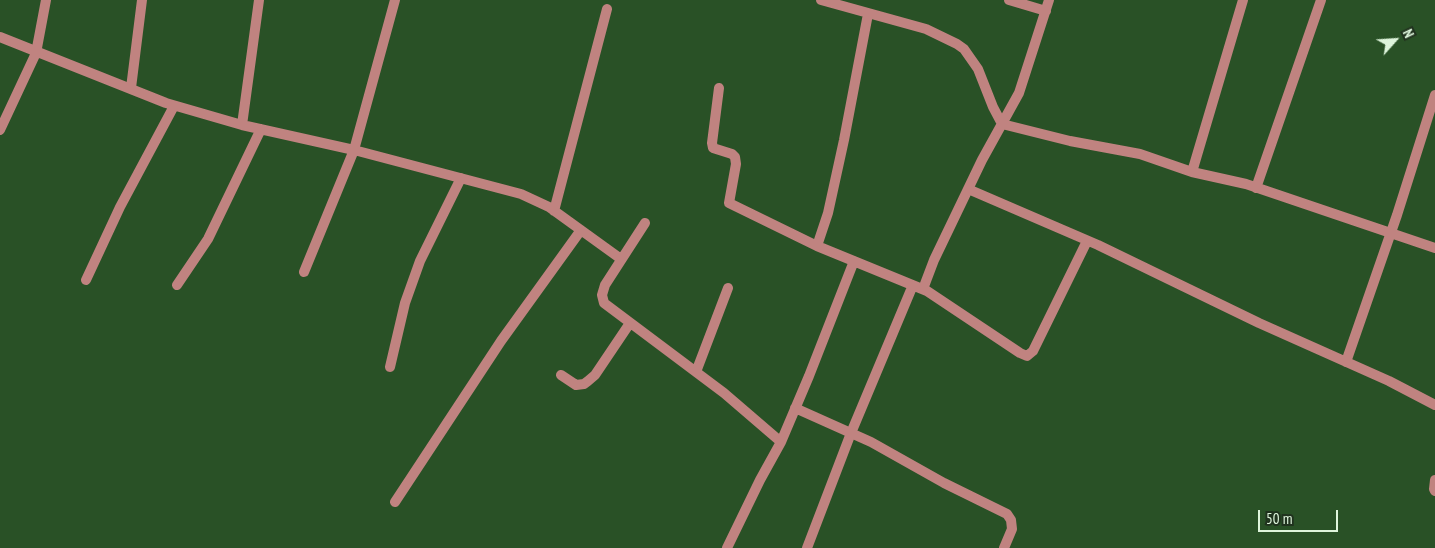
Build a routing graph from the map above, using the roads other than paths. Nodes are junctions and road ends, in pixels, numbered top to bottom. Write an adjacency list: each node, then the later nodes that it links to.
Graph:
1 (46, 0): 14 (street)
2 (142, 0): 15 (street)
3 (259, 0): 20 (street)
4 (395, 0): 23 (street)
5 (821, 0): 12 (street)
6 (1009, 0): 11 (street)
7 (1049, 0): 11 (street)
8 (1243, 0): 24 (street)
9 (1321, 0): 26 (street)
10 (607, 9): 28 (street)
11 (1046, 11): 19 (street)
12 (868, 14): 19 (street); 33 (street)
13 (0, 37): 14 (street)
14 (36, 53): 15 (street); 22 (street)
15 (131, 88): 18 (street)
16 (720, 88): 33 (street)
17 (1435, 95): 31 (street)
18 (174, 106): 20 (street); 38 (street)
19 (1002, 124): 24 (street); 27 (street)
20 (242, 125): 21 (street)
21 (261, 129): 23 (street); 39 (street)
22 (0, 130)
23 (354, 150): 25 (street); 37 (street)
24 (1192, 172): 26 (street)
25 (460, 178): 28 (street); 44 (street)
26 (1256, 188): 31 (street)
27 (968, 189): 32 (street); 40 (street)
28 (554, 211): 30 (street)
29 (645, 223): 35 (street)
30 (581, 230): 35 (street); 53 (street)
31 (1391, 232): 34 (street); 43 (street)
32 (1087, 241): 40 (street); 43 (street)
33 (817, 246): 36 (street)
34 (1435, 248)
35 (621, 259): 42 (street)
36 (854, 261): 40 (street); 48 (street)
37 (304, 272)
38 (86, 280)
39 (177, 285)
40 (918, 287): 49 (street)
41 (728, 288): 45 (street)
42 (630, 323): 45 (street); 46 (street)
43 (1346, 362): 47 (street)
44 (390, 367)
45 (696, 372): 50 (street)
46 (561, 374)
47 (1435, 405)
48 (795, 408): 49 (street); 50 (street)
49 (851, 432): 55 (street); 56 (street)
50 (781, 442): 54 (street)
51 (1435, 480): 52 (street)
52 (1435, 491)
53 (395, 502)
54 (727, 548)
55 (807, 548)
56 (1004, 548)

